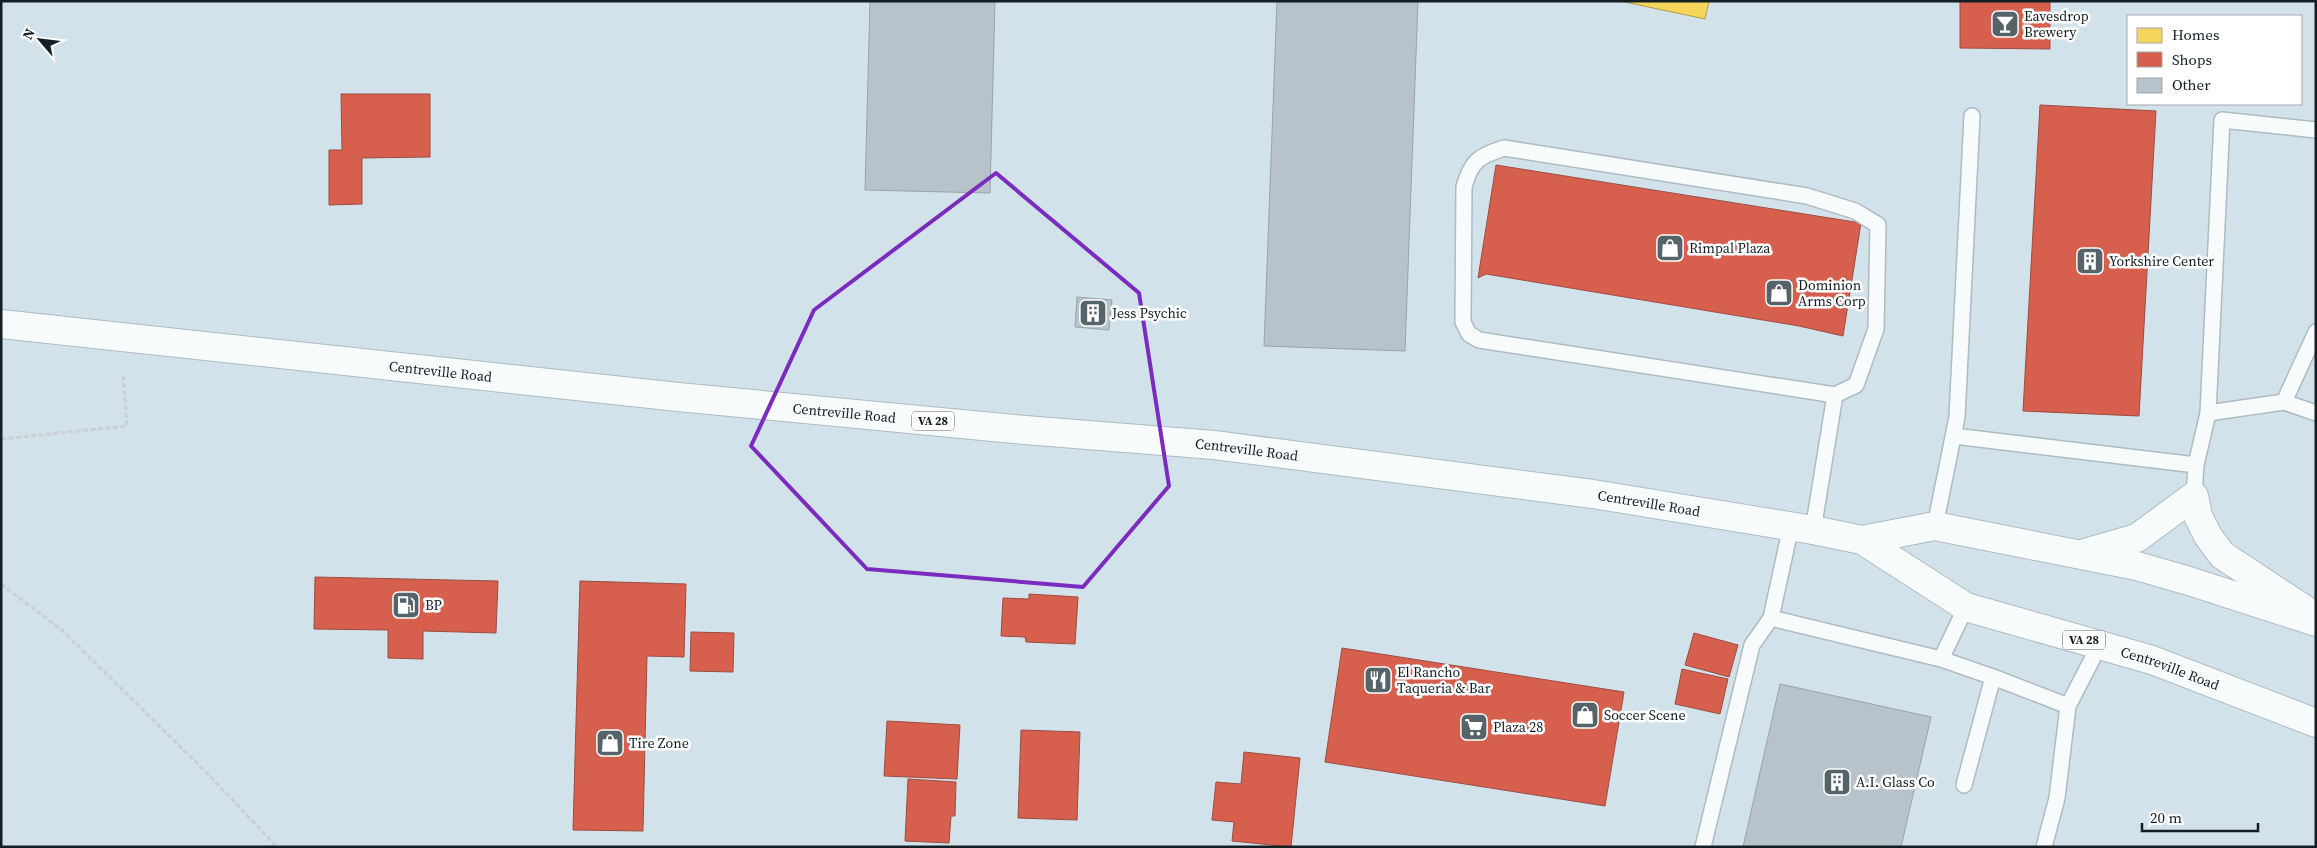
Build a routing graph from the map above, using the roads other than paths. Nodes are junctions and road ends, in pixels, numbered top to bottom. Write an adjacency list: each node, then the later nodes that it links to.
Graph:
1 (1972, 116): 9 (lane)
2 (2316, 130): 8 (lane)
3 (1, 324): 13 (highway, Centreville Road / VA 28)
4 (2316, 332): 6 (lane)
5 (1836, 395): 5 (lane); 13 (lane)
6 (2284, 402): 7 (lane); 8 (lane)
7 (2316, 412)
8 (2208, 413): 10 (lane)
9 (1954, 436): 10 (lane); 12 (lane)
10 (2196, 465): 11 (lane)
11 (2194, 496): 15 (highway); 17 (highway)
12 (1935, 526): 14 (highway, Centreville Road / VA 28); 15 (highway, Centreville Road / VA 28)
13 (1802, 528): 14 (highway, Centreville Road / VA 28); 18 (lane)
14 (1862, 540): 16 (highway, Centreville Road / VA 28)
15 (2078, 555): 19 (highway, Centreville Road / VA 28)
16 (1966, 607): 20 (highway, Centreville Road / VA 28); 21 (lane)
17 (2316, 616)
18 (1770, 618): 21 (lane); 26 (lane)
19 (2316, 622)
20 (2100, 644): 23 (lane); 24 (highway, Centreville Road / VA 28)
21 (1941, 659): 22 (lane)
22 (1993, 678): 23 (lane); 25 (lane)
23 (2068, 706): 27 (lane)
24 (2316, 723)
25 (1964, 785)
26 (1703, 847)
27 (2044, 847)

